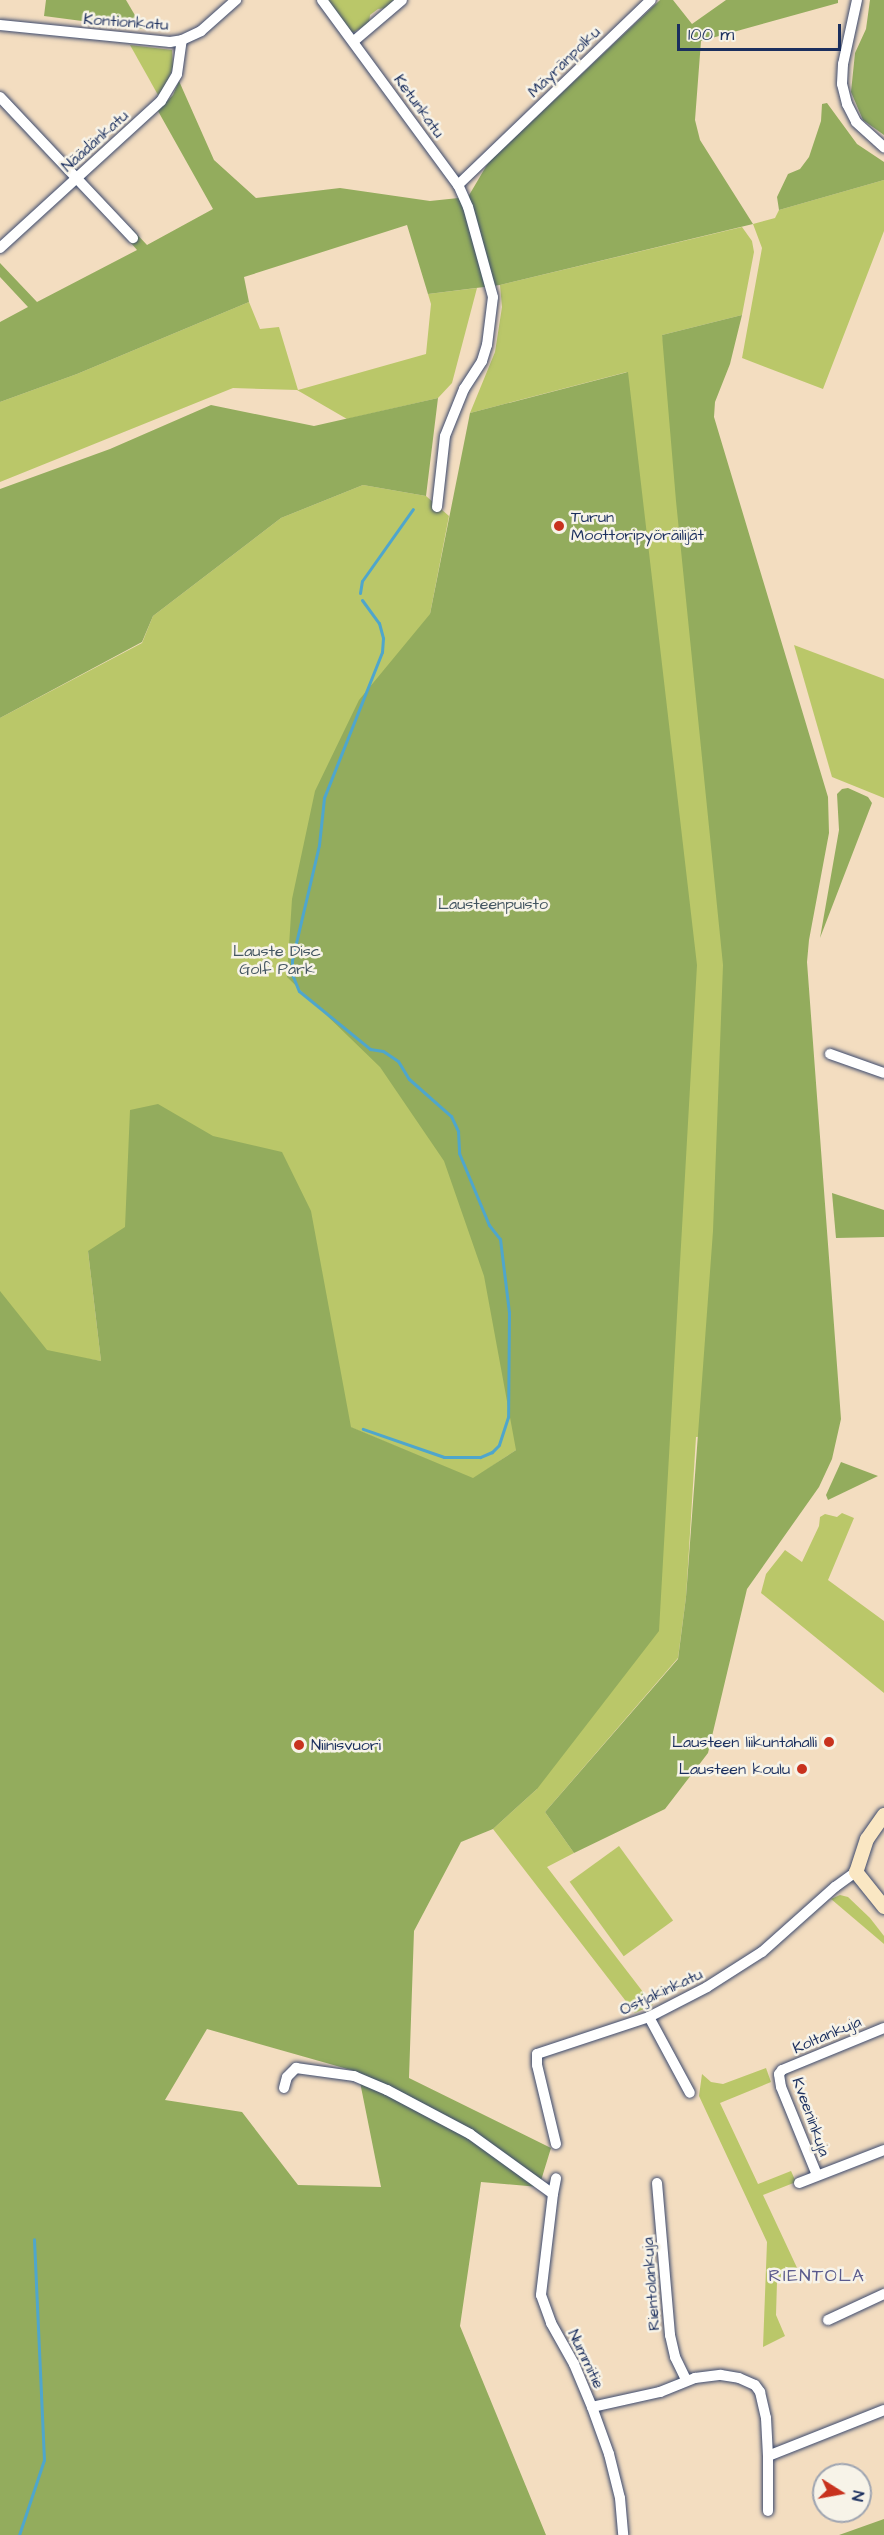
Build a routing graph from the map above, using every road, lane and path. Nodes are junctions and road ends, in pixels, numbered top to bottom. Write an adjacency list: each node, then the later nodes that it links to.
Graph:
1 (236, 0): 7 (street, Kontionkatu)
2 (322, 0): 8 (street, Ketunkatu)
3 (402, 0): 8 (street)
4 (651, 0): 12 (street, Mäyränpolku)
5 (857, 0): 10 (street)
6 (0, 25): 7 (street, Kontionkatu)
7 (182, 40): 11 (street, Näädänkatu)
8 (354, 41): 12 (street, Ketunkatu)
9 (0, 97): 11 (street)
10 (884, 147)
11 (77, 178): 13 (street); 14 (street, Näädänkatu)
12 (458, 185): 15 (street, Ketunkatu)
13 (133, 238)
14 (0, 248)
15 (437, 507)
16 (830, 1054): 17 (street)
17 (884, 1073)
18 (884, 1815): 19 (street)
19 (856, 1872): 20 (street); 21 (street, Ostjakinkatu)
20 (884, 1907)
21 (649, 2017): 25 (street); 26 (street, Ostjakinkatu)
22 (884, 2028): 23 (street, Koltankuja)
23 (782, 2070): 28 (street, Kveeninkuja)
24 (284, 2088): 32 (street)
25 (690, 2094)
26 (556, 2144)
27 (884, 2150): 28 (street)
28 (817, 2175): 31 (street)
29 (556, 2178): 32 (street, Nummitie)
30 (657, 2183): 35 (street, Rientolankuja)
31 (799, 2183)
32 (553, 2194): 36 (street, Nummitie)
33 (884, 2294): 34 (street)
34 (828, 2320)
35 (686, 2380): 36 (street); 38 (street)
36 (592, 2407): 40 (street, Nummitie)
37 (884, 2410): 38 (street)
38 (768, 2456): 39 (street)
39 (768, 2511)
40 (623, 2535)

